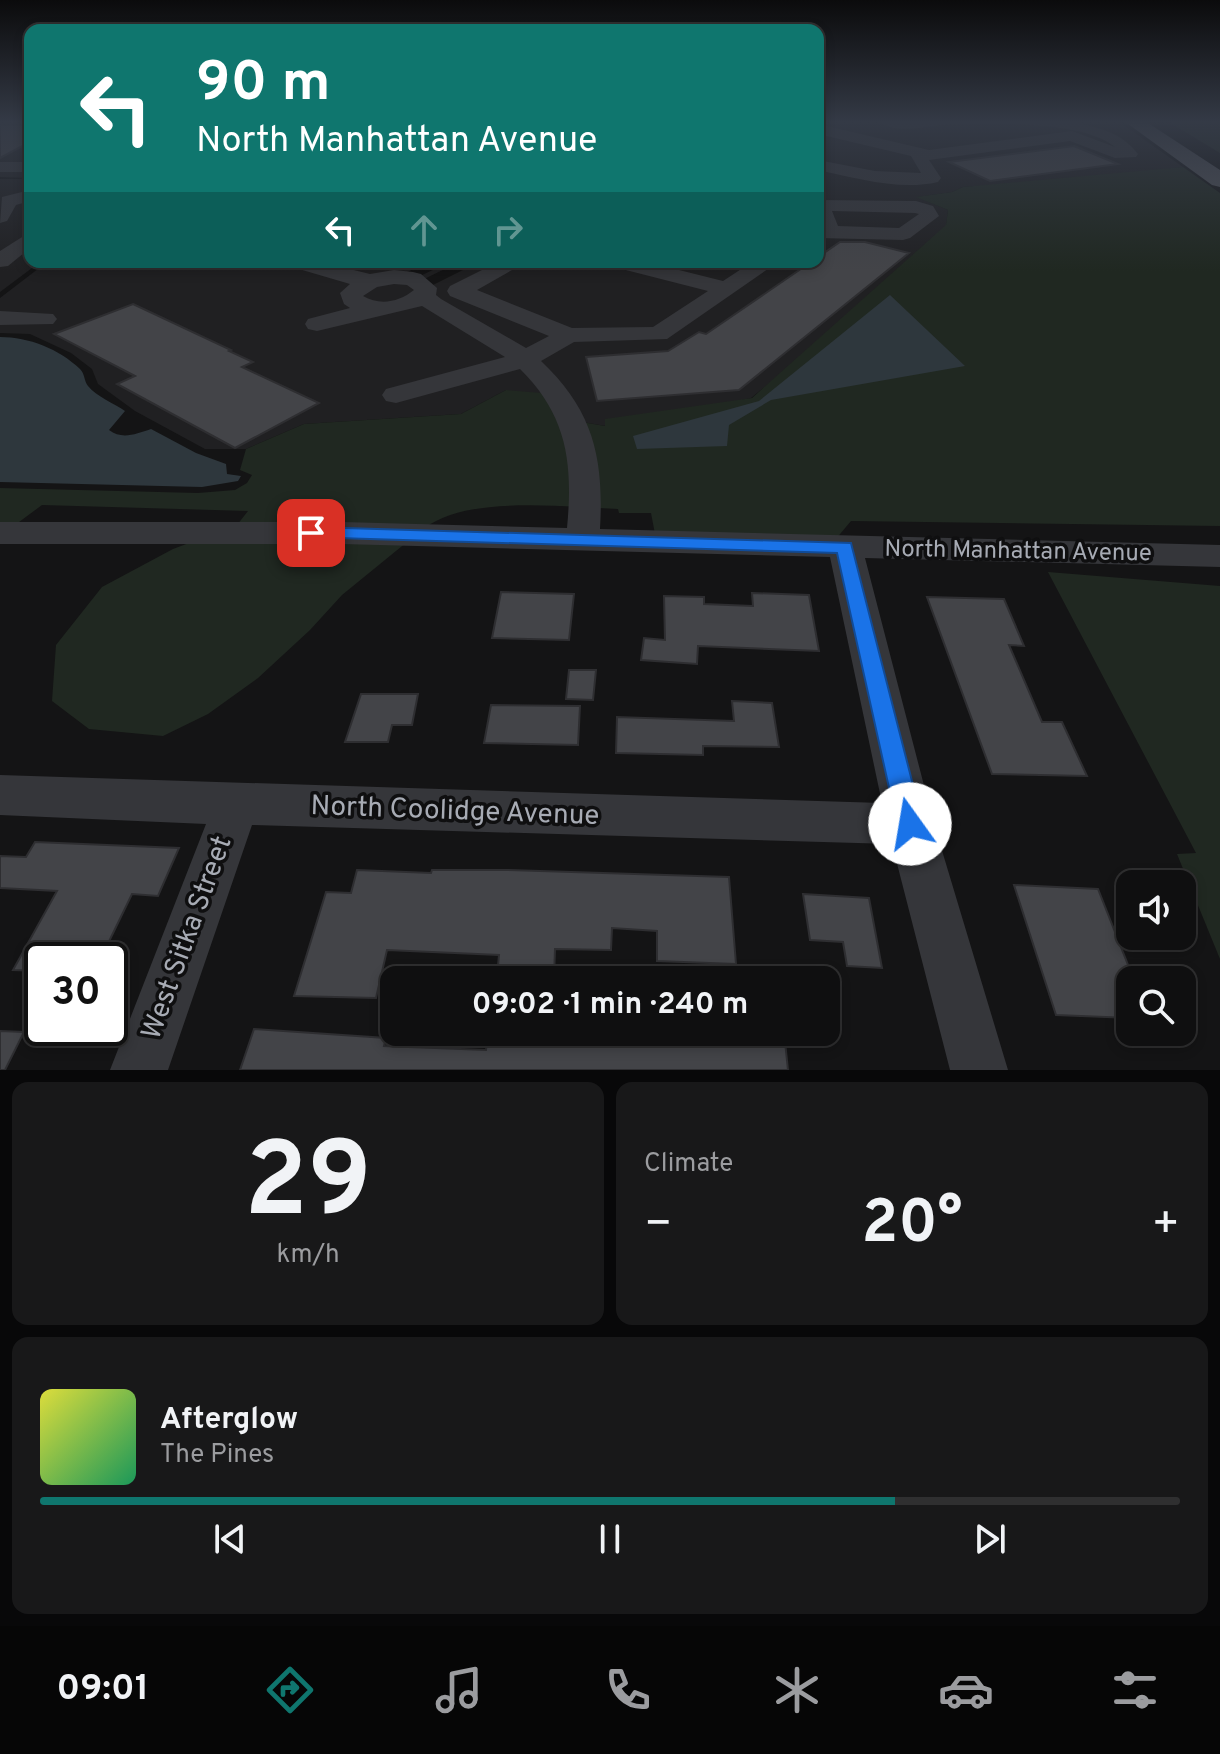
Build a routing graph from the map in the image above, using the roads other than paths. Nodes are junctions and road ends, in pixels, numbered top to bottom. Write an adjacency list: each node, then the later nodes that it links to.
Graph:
1 (847, 171): 2 (street)
2 (928, 171)
3 (24, 197): 5 (street)
4 (824, 205): 6 (street)
5 (0, 217)
6 (824, 232)
7 (24, 243): 8 (street)
8 (0, 261)
9 (313, 268): 14 (street)
10 (458, 268): 15 (street)
11 (503, 268): 20 (street)
12 (645, 268): 16 (street)
13 (758, 268): 16 (street)
14 (353, 287): 15 (street); 17 (street); 17 (street)
15 (424, 287): 17 (street); 21 (street)
16 (726, 289): 20 (street)
17 (387, 308)
18 (0, 318): 19 (street)
19 (45, 319)
20 (569, 335): 21 (street)
21 (524, 360): 22 (street); 24 (street)
22 (396, 395)
23 (0, 533): 24 (street, North Manhattan Avenue)
24 (583, 540): 25 (street, North Manhattan Avenue)
25 (845, 548): 26 (street, North Manhattan Avenue); 29 (street)
26 (1220, 556)
27 (0, 795): 28 (street, North Coolidge Avenue)
28 (236, 805): 29 (street, North Coolidge Avenue); 30 (street, West Sitka Street)
29 (910, 824): 31 (street)
30 (139, 1070)
31 (979, 1070)

